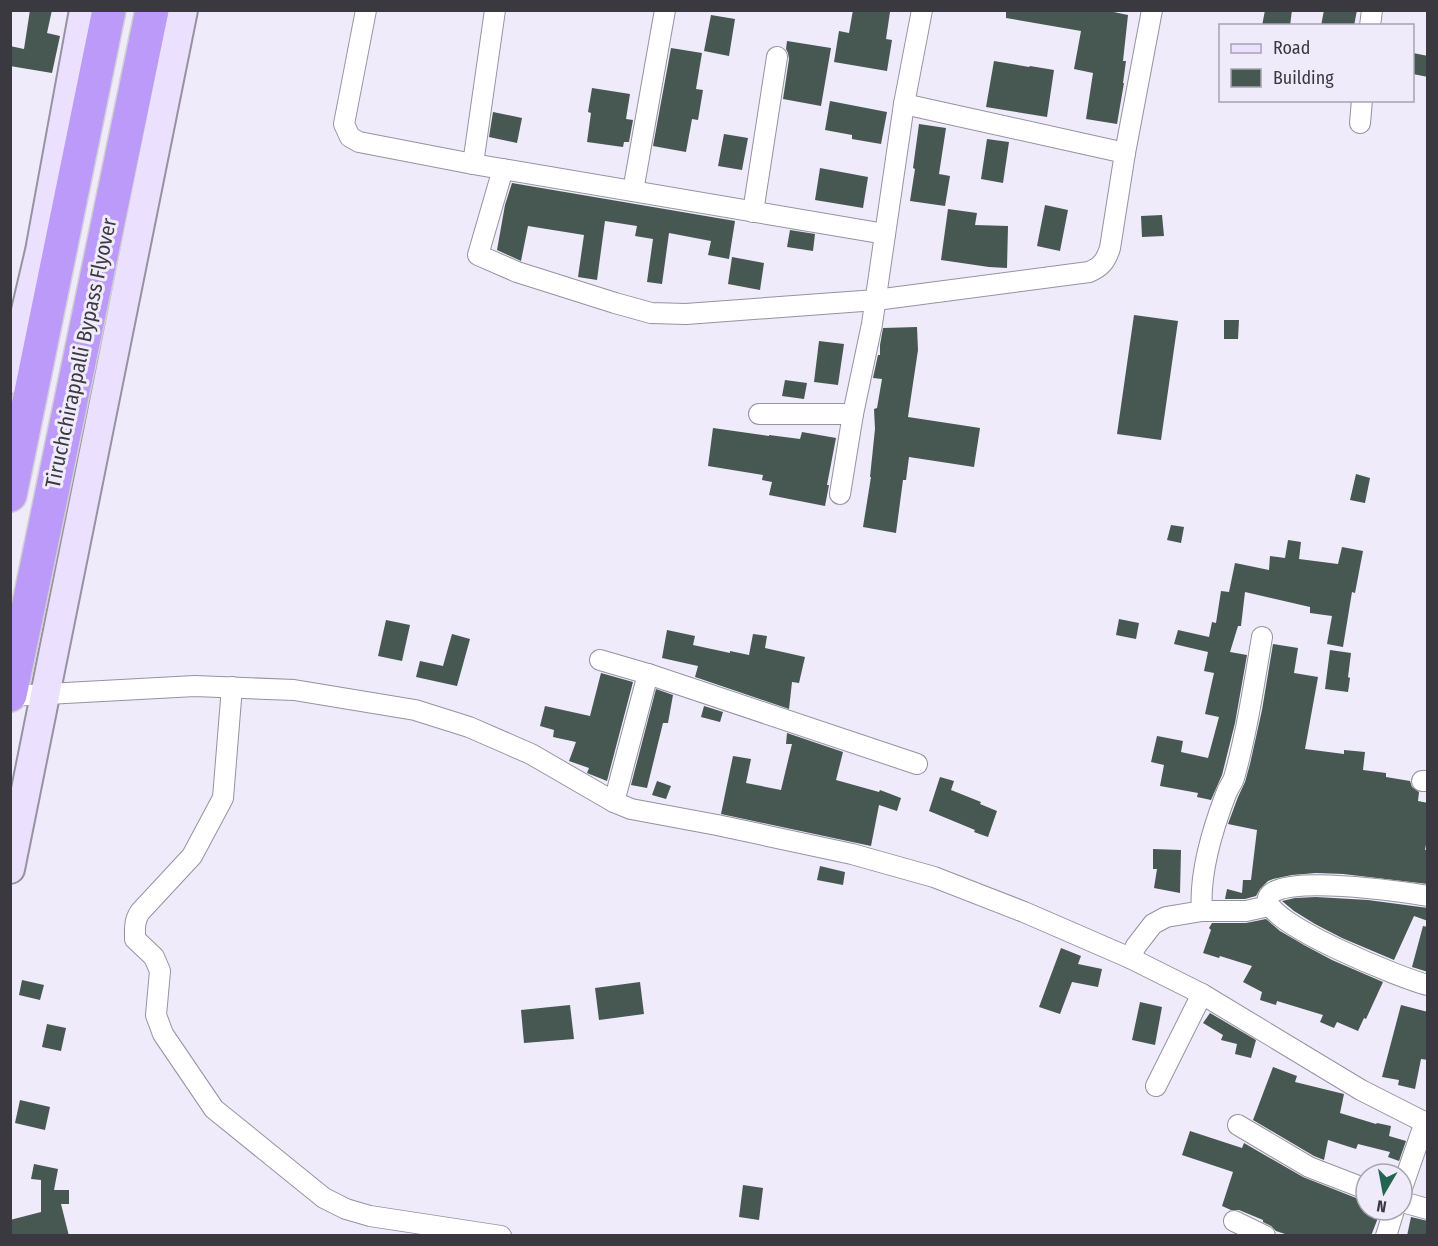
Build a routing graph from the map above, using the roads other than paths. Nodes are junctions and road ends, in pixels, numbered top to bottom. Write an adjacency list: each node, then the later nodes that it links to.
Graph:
1 (84, 10): 21 (street)
2 (109, 10): 25 (highway, Tiruchchirappalli Bypass Flyover)
3 (152, 10): 29 (highway, Tiruchchirappalli Bypass Flyover)
4 (183, 10): 31 (street)
5 (366, 10): 15 (street)
6 (495, 10): 15 (street)
7 (665, 10): 17 (street)
8 (922, 10): 12 (street)
9 (1152, 10): 14 (street)
10 (777, 57): 18 (street)
11 (1362, 102): 13 (street)
12 (904, 104): 14 (street); 19 (street)
13 (1360, 123)
14 (1125, 153): 20 (street)
15 (473, 164): 16 (street)
16 (503, 169): 17 (street); 20 (street)
17 (633, 191): 18 (street)
18 (753, 212): 19 (street)
19 (885, 234): 20 (street)
20 (876, 300): 23 (street)
21 (10, 378)
22 (759, 414): 23 (street)
23 (853, 414): 24 (street)
24 (840, 494)
25 (10, 495)
26 (1262, 637): 37 (street)
27 (600, 660): 28 (street)
28 (648, 674): 32 (street); 33 (street)
29 (12, 686): 31 (street)
30 (232, 687): 31 (street); 33 (street); 47 (street)
31 (46, 694): 34 (street)
32 (917, 764)
33 (614, 802): 38 (street)
34 (10, 869)
35 (1428, 896): 36 (street)
36 (1269, 906): 37 (street); 39 (street)
37 (1202, 911): 38 (street)
38 (1130, 958): 40 (street)
39 (1428, 985)
40 (1202, 994): 41 (street); 42 (street)
41 (1156, 1086)
42 (1426, 1123): 44 (street)
43 (1238, 1125): 45 (street)
44 (1412, 1162)
45 (1354, 1184)
46 (1234, 1221): 48 (street)
47 (501, 1236)
48 (1265, 1236)

